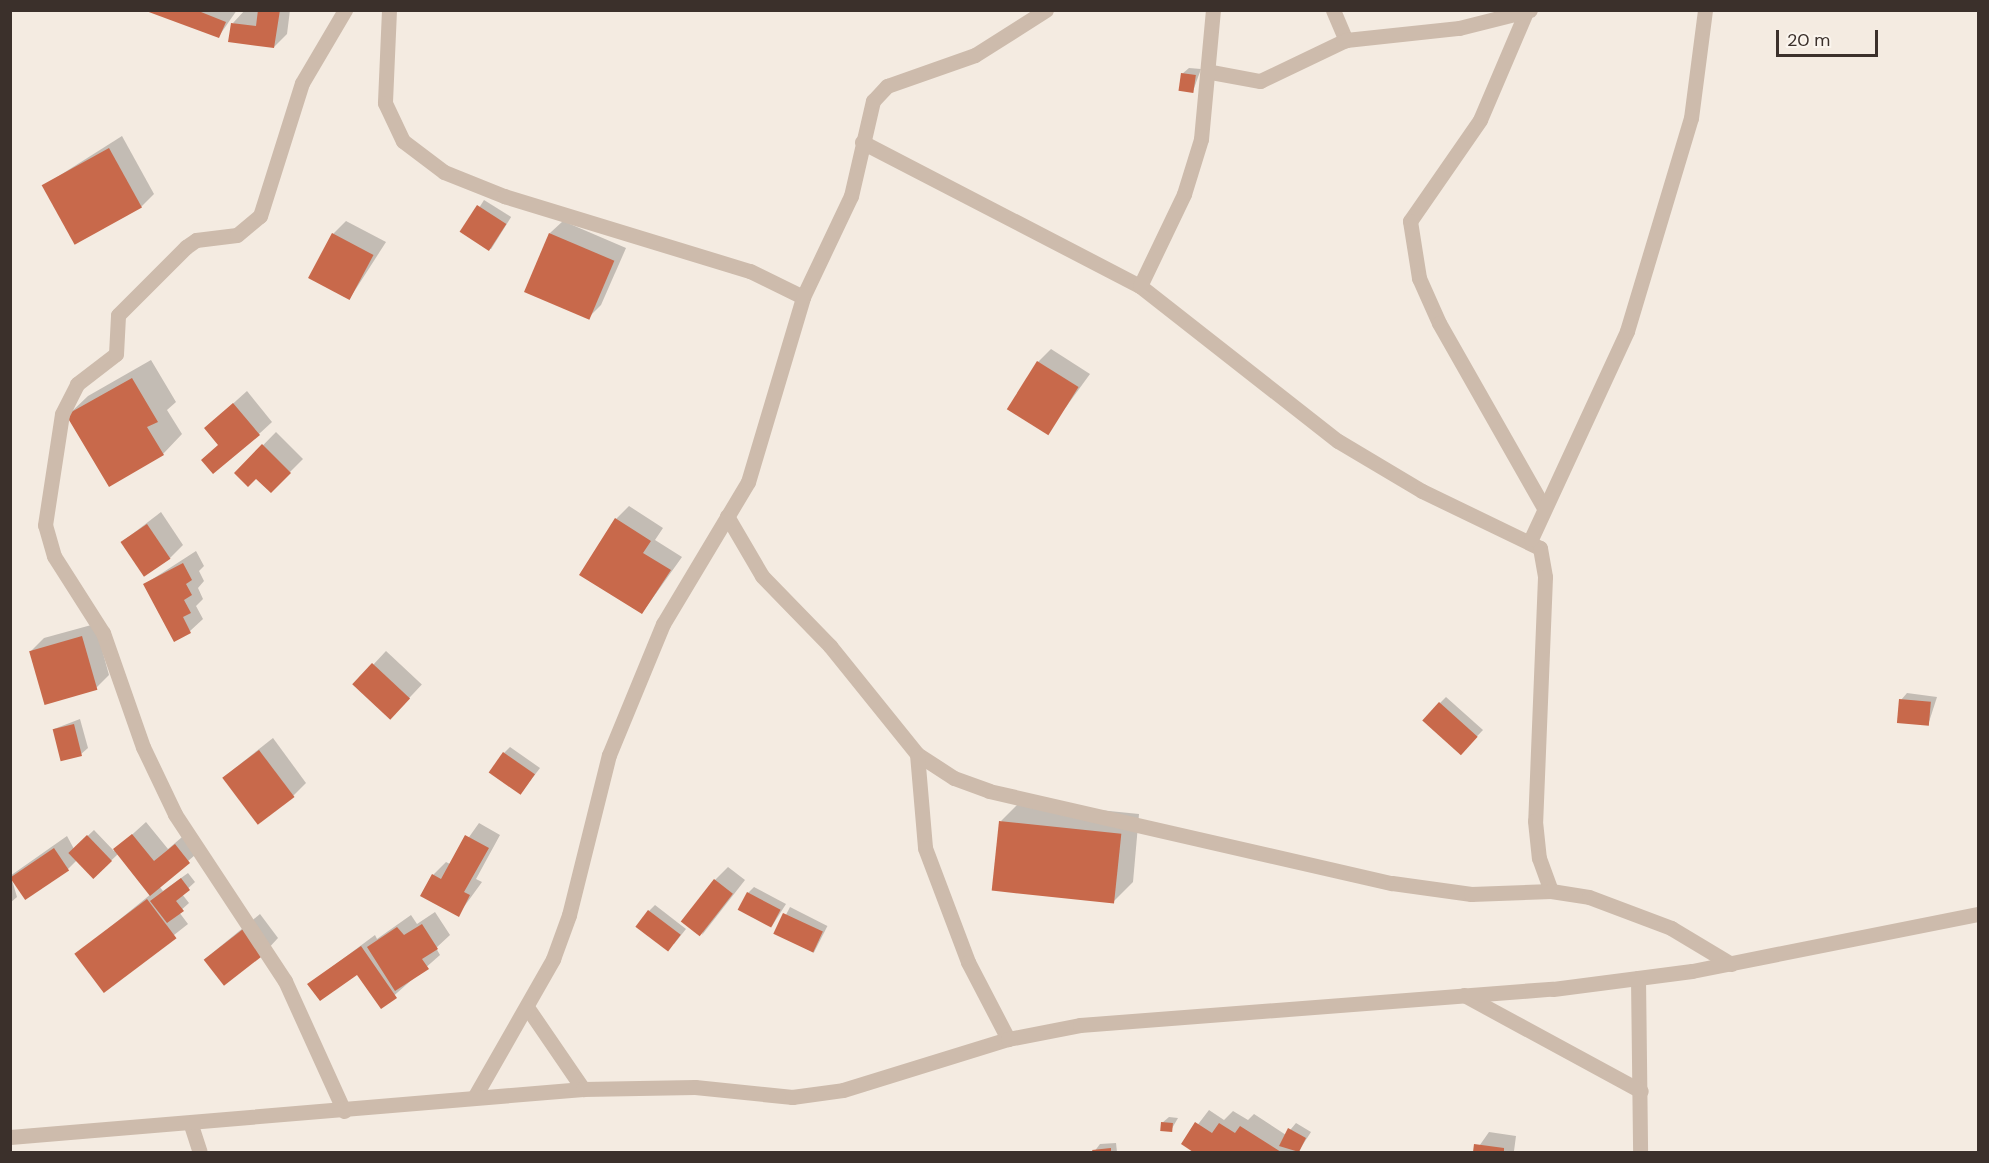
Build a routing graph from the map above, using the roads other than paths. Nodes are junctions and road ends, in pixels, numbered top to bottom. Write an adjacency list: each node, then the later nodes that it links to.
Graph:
1 (345, 10): 27 (street)
2 (389, 10): 12 (street)
3 (1046, 10): 10 (street)
4 (1213, 10): 9 (street)
5 (1333, 10): 8 (street)
6 (1705, 10): 13 (street)
7 (1528, 11): 8 (street); 13 (street)
8 (1346, 40): 9 (street)
9 (1211, 72): 11 (street)
10 (862, 142): 11 (street); 12 (street)
11 (1140, 285): 15 (street)
12 (803, 297): 14 (street)
13 (1544, 508): 15 (street)
14 (727, 516): 16 (street); 22 (street)
15 (1531, 539): 17 (street)
16 (917, 754): 17 (street); 23 (street)
17 (1551, 891): 19 (street)
18 (1978, 914): 19 (street)
19 (1731, 964): 20 (street)
20 (1638, 978): 21 (street); 25 (street)
21 (1464, 995): 23 (street); 25 (street)
22 (529, 1010): 24 (street); 26 (street)
23 (1008, 1039): 24 (street)
24 (583, 1089): 26 (street)
25 (1641, 1091): 31 (street)
26 (475, 1096): 27 (street)
27 (344, 1111): 28 (street)
28 (191, 1125): 29 (street); 30 (street)
29 (10, 1137)
30 (200, 1152)
31 (1640, 1152)

